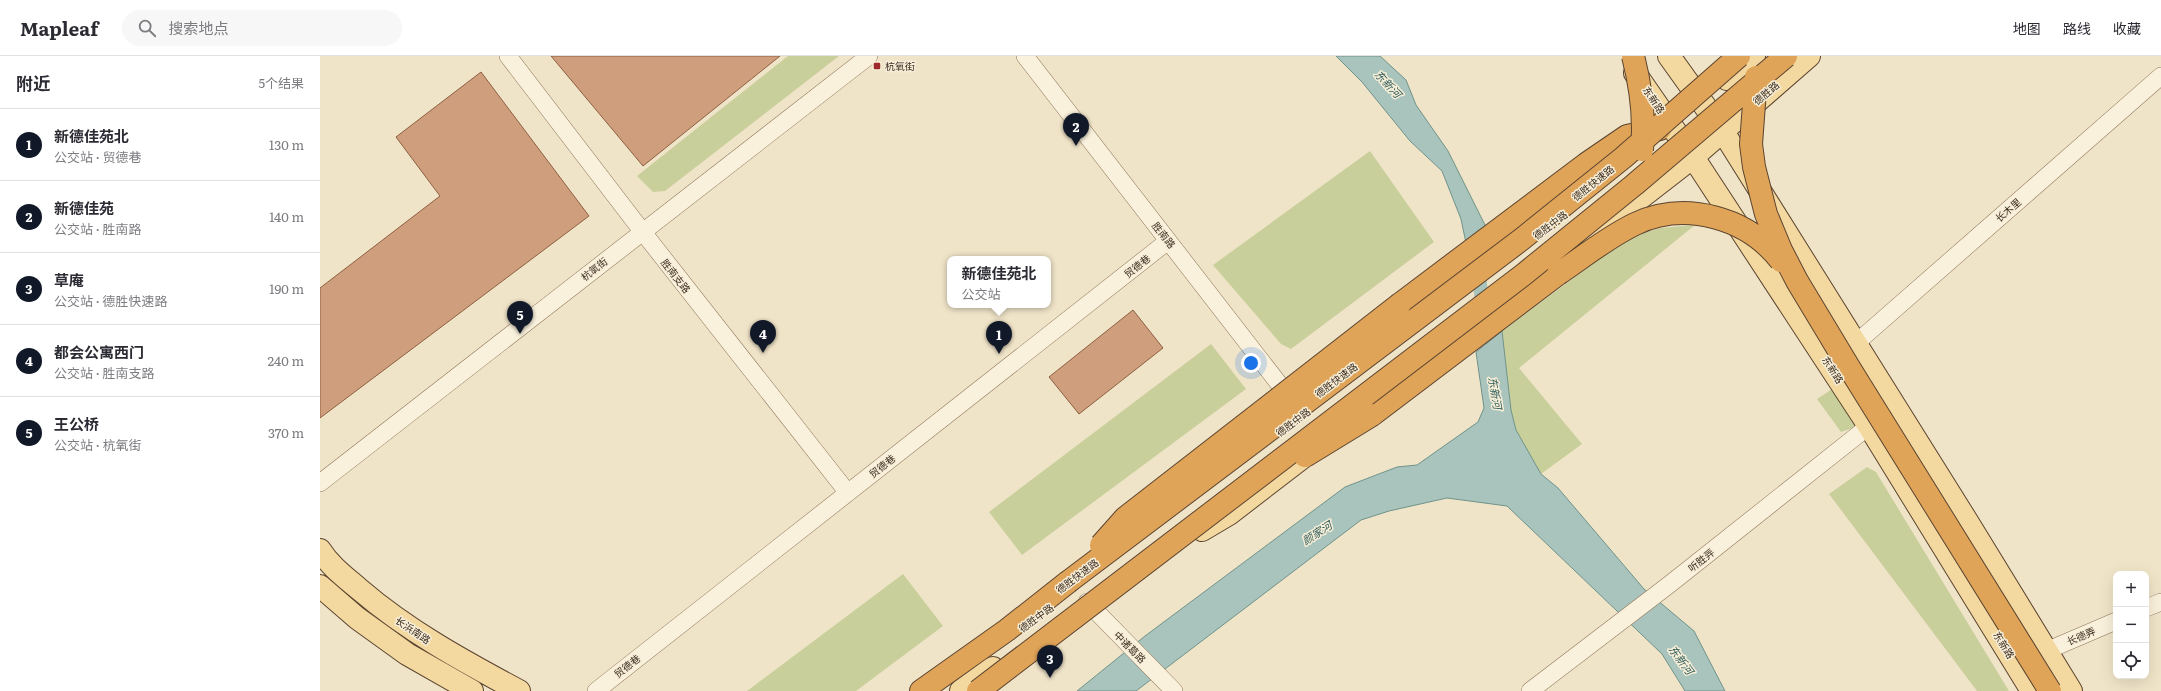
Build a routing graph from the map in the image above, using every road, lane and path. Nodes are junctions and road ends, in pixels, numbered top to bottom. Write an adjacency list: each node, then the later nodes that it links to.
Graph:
1 (508, 56): 17 (street, 胜南支路)
2 (869, 56): 17 (street, 杭氧街)
3 (1025, 56): 18 (street, 胜南路)
4 (1624, 56): 14 (main road, 东新路)
5 (1633, 56): 19 (highway, bridge)
6 (1669, 56): 13 (main road)
7 (1739, 56): 28 (highway, 德胜快速路, bridge)
8 (1754, 56): 13 (main road)
9 (1765, 56): 20 (highway, bridge)
10 (1786, 56): 26 (highway, bridge)
11 (1809, 56): 15 (main road, 德胜路)
12 (2161, 76): 21 (street, 长木里)
13 (1700, 102): 14 (main road, 德胜中路); 15 (main road)
14 (1671, 126): 16 (main road, 东新路); 22 (main road, 德胜中路); 28 (highway, bridge)
15 (1722, 130): 16 (main road, 德胜中路); 21 (main road)
16 (1694, 157): 23 (main road, 东新路); 30 (main road, 德胜中路)
17 (642, 231): 24 (street, 杭氧街); 25 (street, 胜南支路)
18 (1168, 241): 22 (street, 胜南路); 25 (street, 贸德巷)
19 (1558, 274): 20 (highway, bridge); 26 (highway, bridge)
20 (1797, 281): 45 (highway, bridge)
21 (1855, 344): 34 (main road)
22 (1302, 415): 39 (main road, 德胜中路)
23 (1869, 426): 43 (street, 听胜弄); 44 (main road, 东新路)
24 (320, 482)
25 (848, 493): 37 (street, 贸德巷)
26 (1209, 514): 41 (highway, bridge)
27 (320, 550): 36 (main road, 长浜南路)
28 (1068, 582): 38 (highway, 德胜快速路)
29 (320, 586): 35 (main road)
30 (1087, 602): 40 (main road, 德胜中路); 42 (street, 中诸葛路)
31 (2161, 602): 32 (street)
32 (2148, 607)
33 (2113, 622): 34 (street, 长德弄)
34 (2046, 651): 46 (main road)
35 (472, 691)
36 (519, 691)
37 (596, 691)
38 (921, 691)
39 (938, 691)
40 (961, 691)
41 (978, 691)
42 (1174, 691)
43 (1530, 691)
44 (2032, 691)
45 (2050, 691)
46 (2071, 691)

